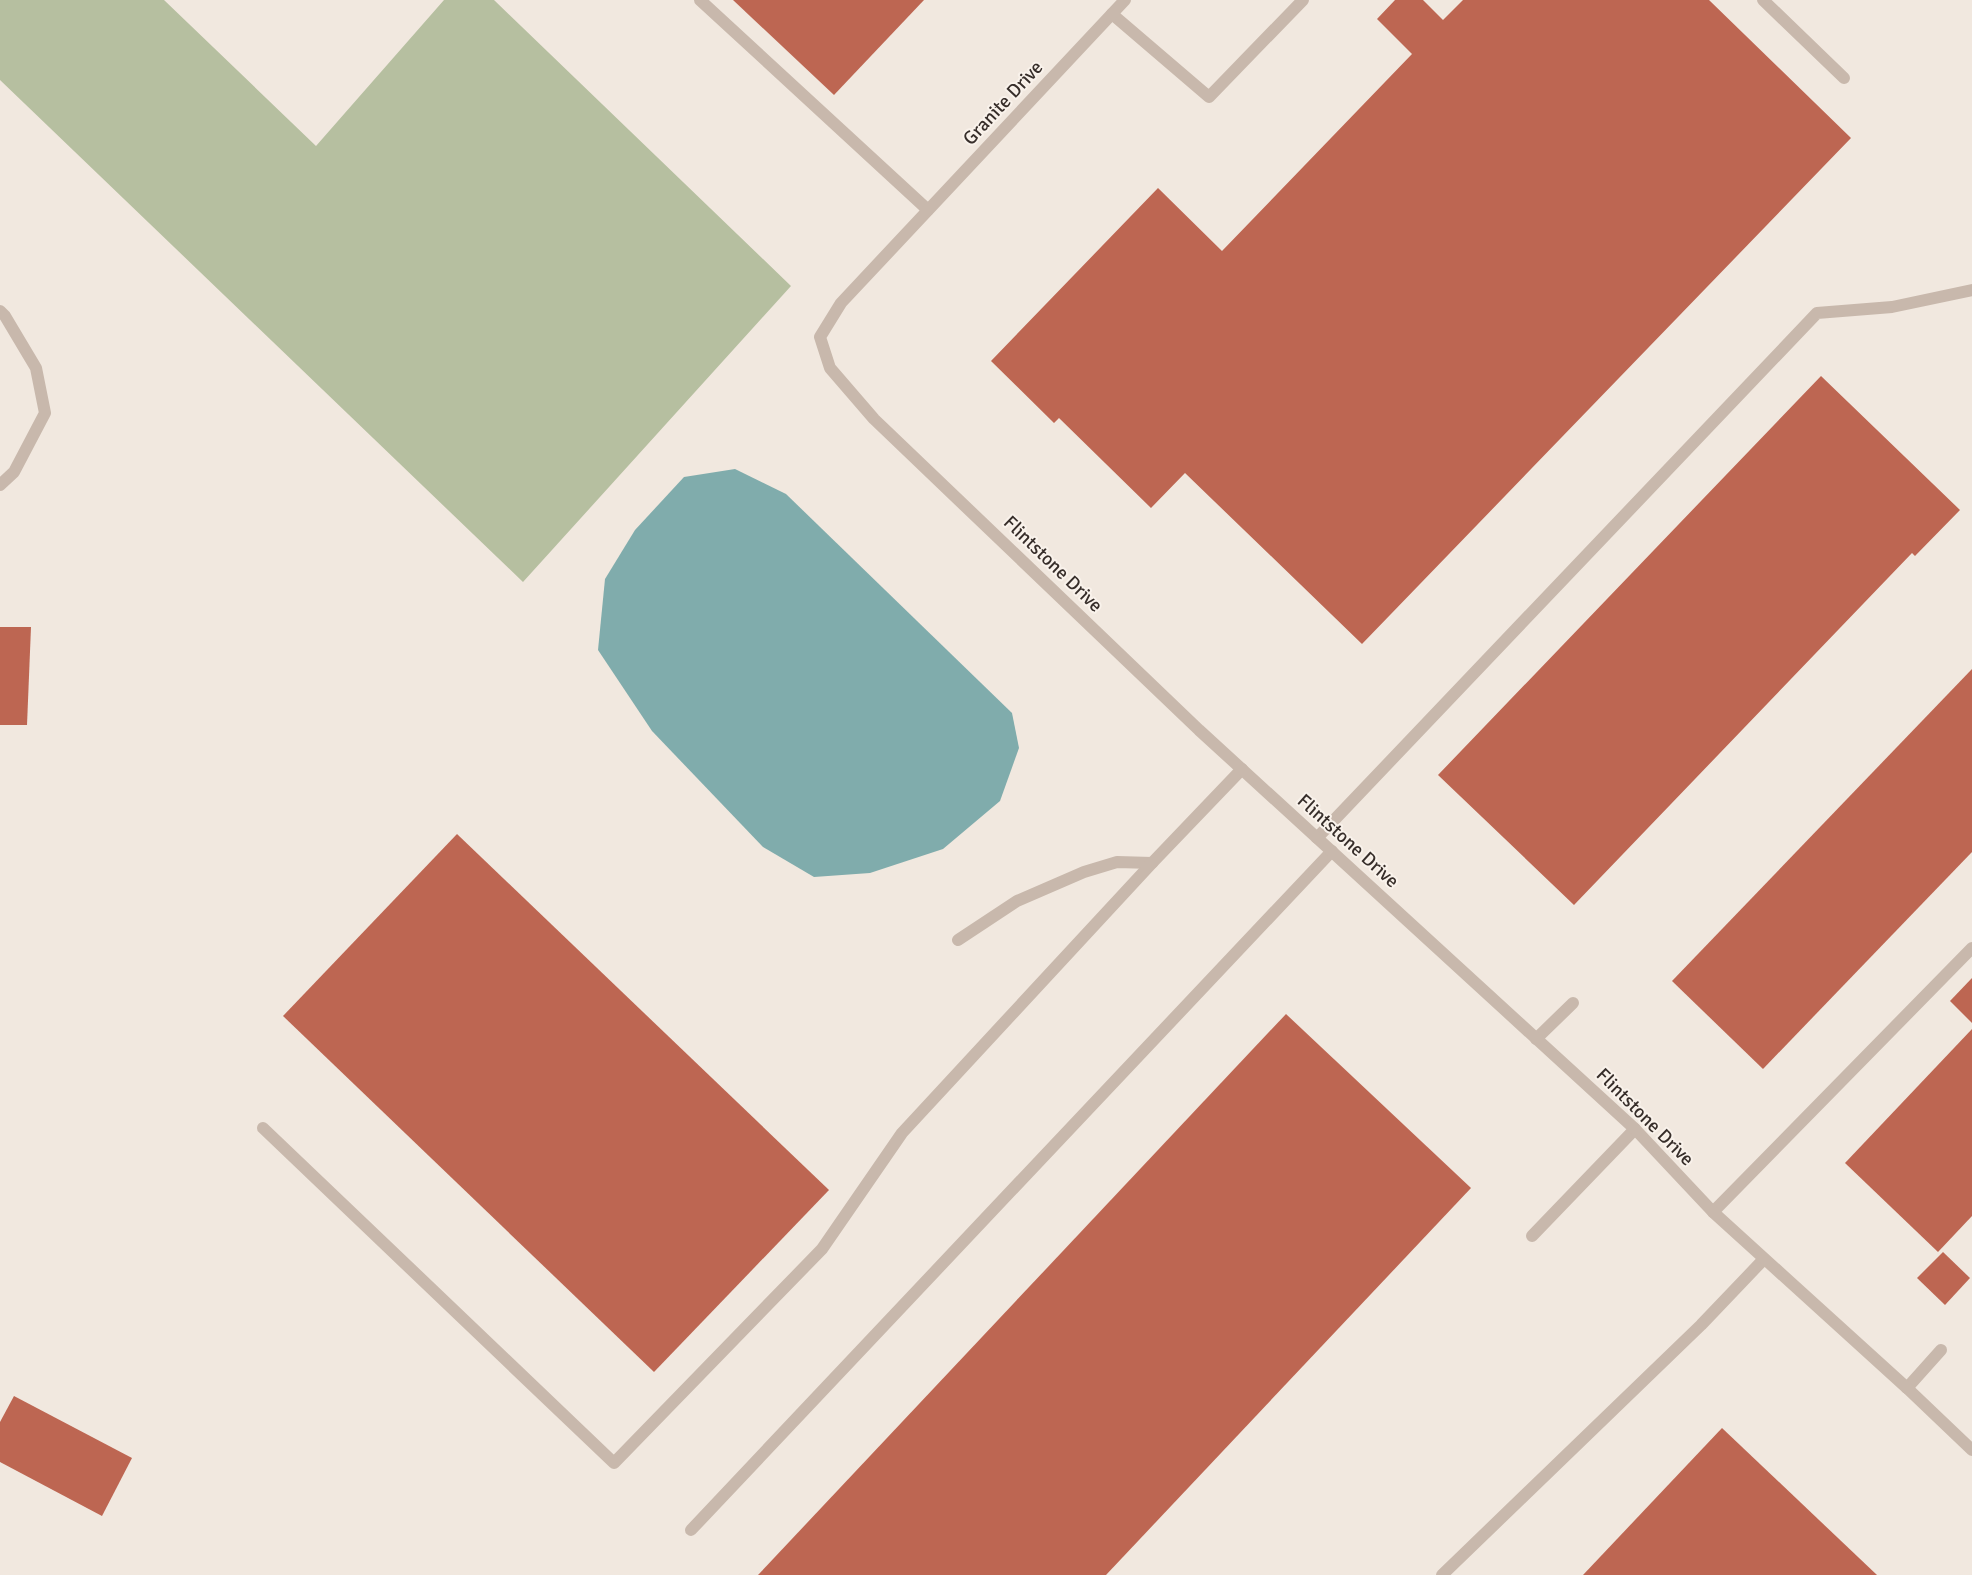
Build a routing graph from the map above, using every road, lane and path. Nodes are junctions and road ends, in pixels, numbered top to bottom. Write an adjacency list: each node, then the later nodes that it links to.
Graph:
1 (700, 0): 7 (street)
2 (1125, 0): 5 (street, Granite Drive)
3 (1303, 0): 5 (street)
4 (1762, 0): 6 (street)
5 (1112, 14): 7 (street, Granite Drive)
6 (1844, 78)
7 (928, 210): 8 (street, Granite Drive)
8 (908, 232): 12 (street, Flintstone Drive)
9 (1972, 290): 13 (street)
10 (0, 311): 11 (street)
11 (0, 486)
12 (1242, 770): 13 (street, Flintstone Drive); 15 (street)
13 (1317, 838): 14 (street, Flintstone Drive)
14 (1332, 851): 19 (street, Flintstone Drive); 28 (street)
15 (1152, 863): 16 (street); 20 (street)
16 (958, 940)
17 (1972, 948): 22 (street)
18 (1573, 1003): 19 (street)
19 (1536, 1039): 21 (street, Flintstone Drive)
20 (263, 1128)
21 (1635, 1129): 22 (street, Flintstone Drive); 23 (street)
22 (1713, 1212): 24 (street, Flintstone Drive)
23 (1532, 1236)
24 (1764, 1259): 26 (street, Flintstone Drive); 29 (street)
25 (1941, 1350): 26 (street)
26 (1907, 1388): 27 (street, Flintstone Drive)
27 (1972, 1450)
28 (691, 1530)
29 (1442, 1575)

